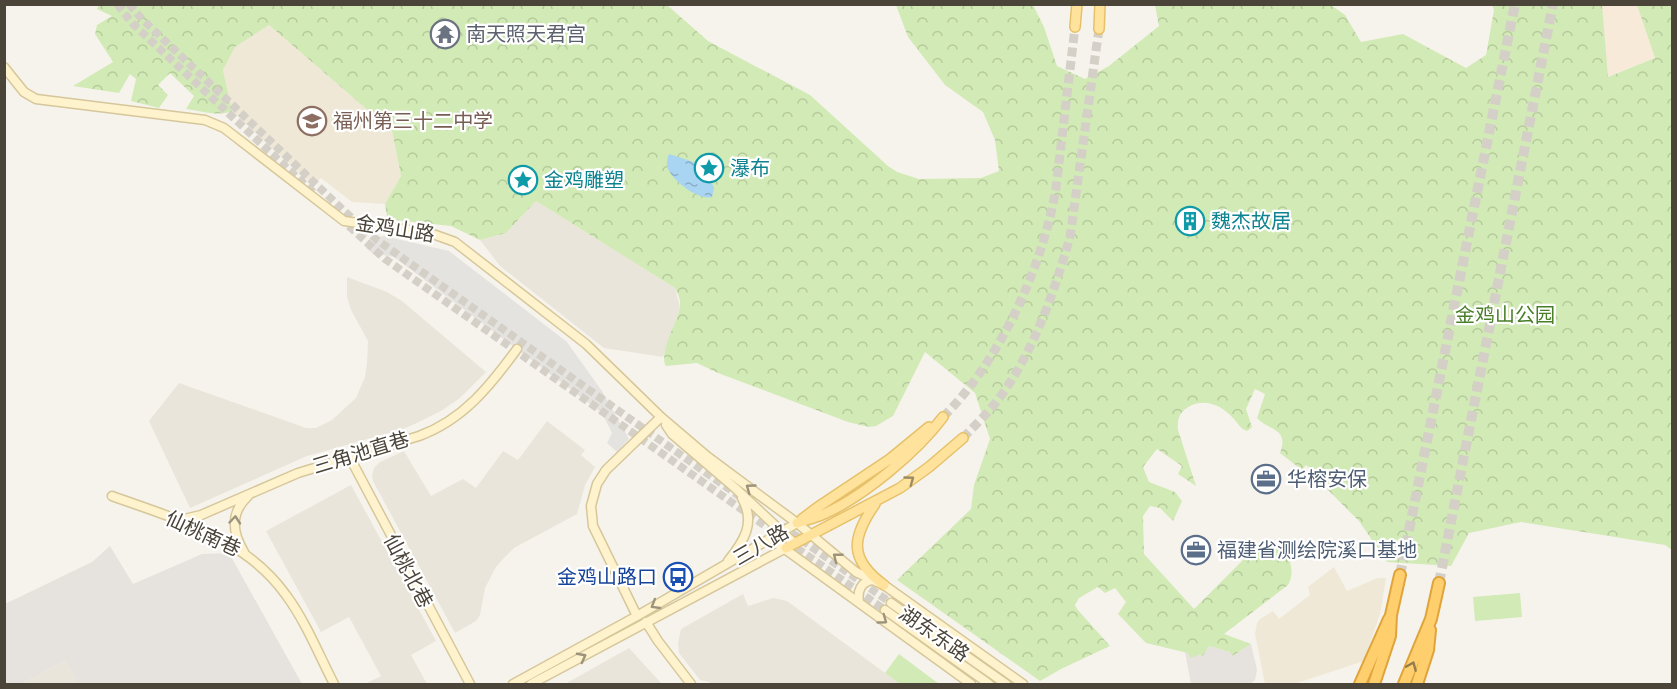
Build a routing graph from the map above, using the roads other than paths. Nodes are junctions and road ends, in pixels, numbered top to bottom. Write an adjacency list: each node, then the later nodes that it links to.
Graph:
1 (1077, 4): 3 (main road)
2 (1100, 4): 4 (main road)
3 (1075, 27)
4 (1100, 29)
5 (4, 67): 7 (street, 金鸡山路)
6 (517, 349): 10 (street, 三角池直巷)
7 (661, 417): 11 (street); 16 (street, one-way to 7); 29 (street)
8 (943, 417): 16 (main road)
9 (963, 438): 14 (main road, one-way to 9)
10 (349, 456): 12 (street, 三角池直巷); 34 (street, 仙桃北巷)
11 (735, 488): 17 (street); 22 (street)
12 (252, 493): 15 (street, 三角池直巷); 21 (street, one-way to 12)
13 (112, 496): 15 (street, 仙桃南巷)
14 (877, 501): 18 (main road); 26 (main road)
15 (180, 520): 21 (street, 仙桃南巷)
16 (797, 523): 17 (street, 三八路); 18 (street, 三八路)
17 (782, 533): 19 (street, 三八路); 20 (street)
18 (811, 535): 20 (main road); 24 (street, 三八路, one-way to 18)
19 (771, 539): 20 (street); 22 (street, 三八路)
20 (790, 546): 27 (street, 三八路); 30 (street, 三八路)
21 (244, 552): 33 (street, 仙桃南巷)
22 (724, 566): 29 (street, 三八路, one-way to 29)
23 (1400, 575): 28 (highway)
24 (872, 580): 26 (street, 三八路); 27 (street)
25 (1439, 583): 31 (highway)
26 (884, 585): 41 (street, 三八路)
27 (859, 602): 38 (street, 三八路, one-way to 38)
28 (1391, 615): 32 (highway); 42 (highway)
29 (637, 616): 35 (street, 三八路)
30 (646, 622): 36 (street, 三八路, one-way to 30); 37 (street)
31 (1424, 649): 43 (highway, one-way to 31); 44 (highway)
32 (1376, 679)
33 (334, 684)
34 (470, 684)
35 (513, 684)
36 (531, 684)
37 (691, 684)
38 (971, 684)
39 (989, 684): 40 (street, 湖东东路)
40 (1006, 684)
41 (1023, 684)
42 (1360, 684)
43 (1404, 684)
44 (1416, 684)

